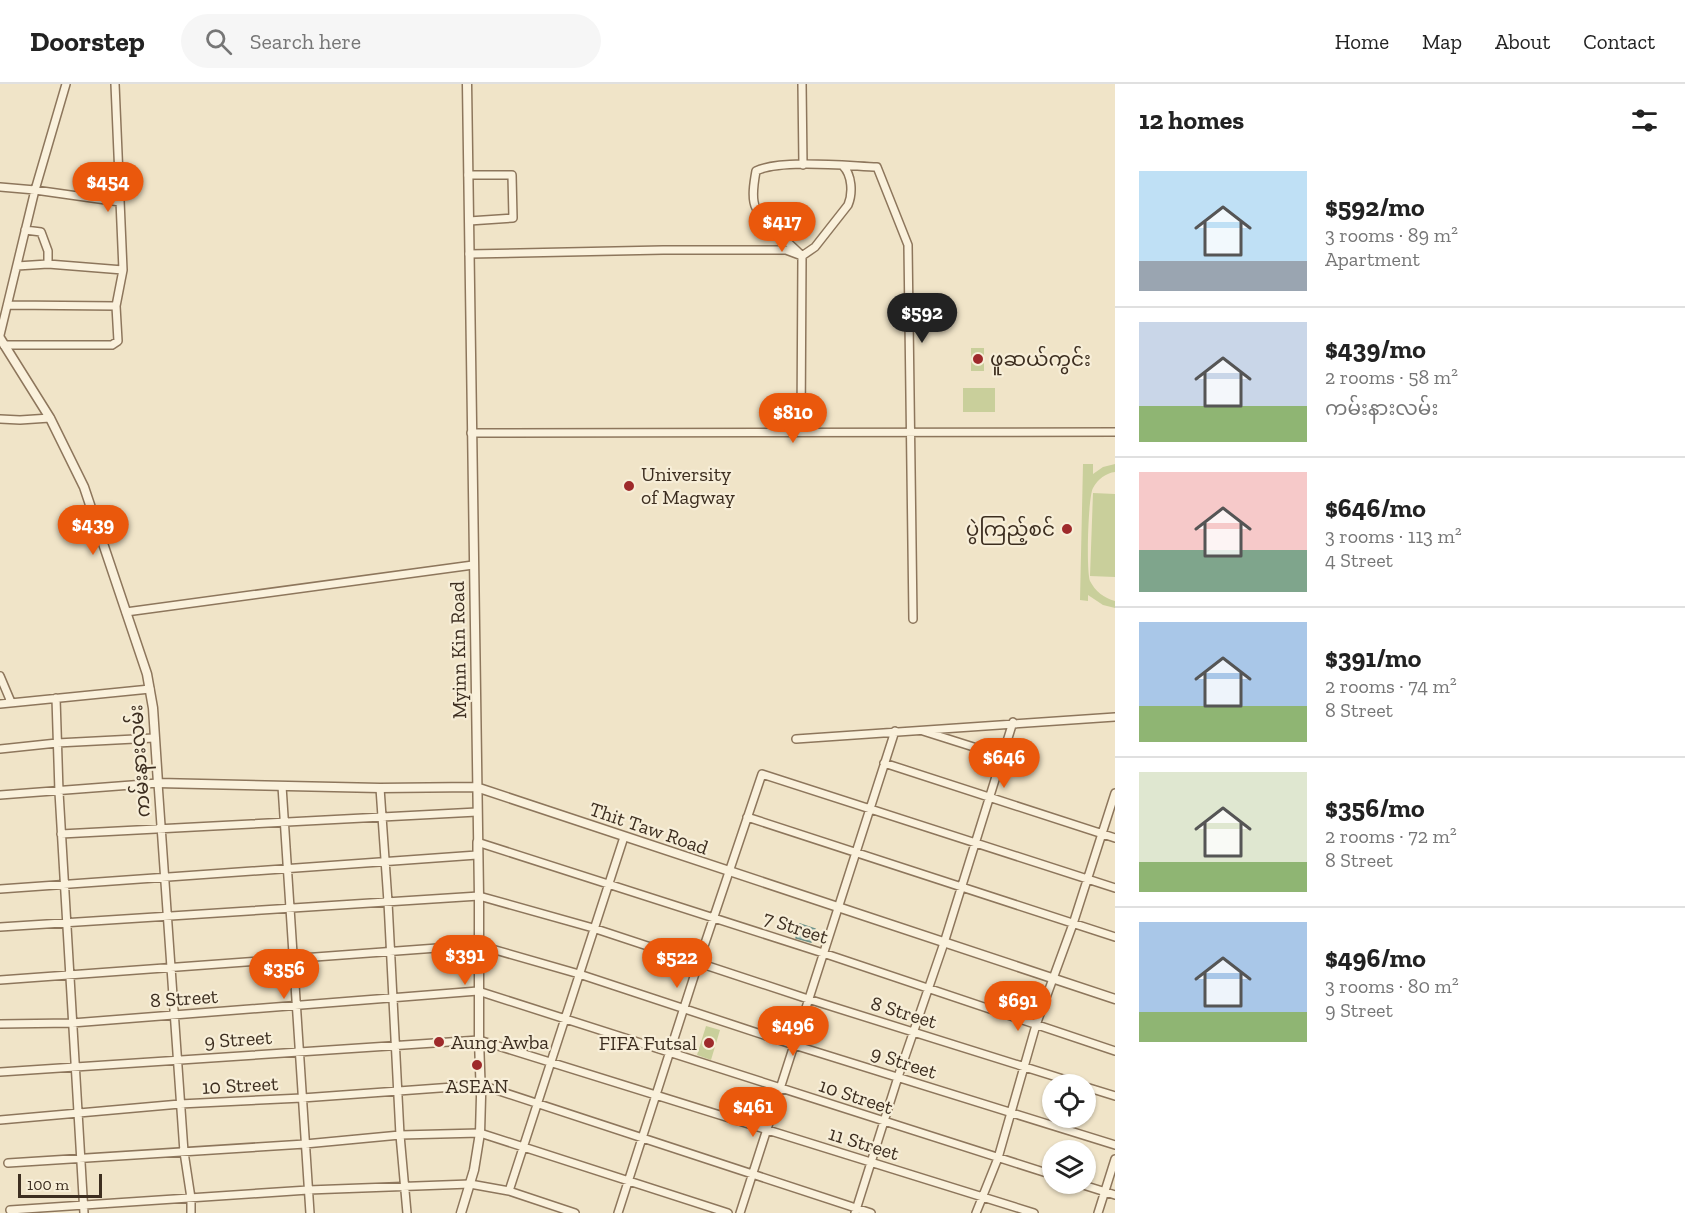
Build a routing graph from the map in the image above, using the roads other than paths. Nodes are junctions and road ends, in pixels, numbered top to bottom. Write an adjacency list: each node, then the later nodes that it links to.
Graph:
1 (66, 84): 9 (street)
2 (115, 84): 10 (street)
3 (467, 84): 7 (street, Myinn Kin Road)
4 (802, 84): 5 (street)
5 (803, 165): 6 (street); 14 (street)
6 (843, 166): 14 (street); 24 (street)
7 (468, 175): 11 (street, Myinn Kin Road); 11 (street)
8 (0, 187): 9 (street)
9 (35, 190): 10 (street); 12 (street)
10 (120, 202): 17 (street)
11 (469, 221): 13 (street, Myinn Kin Road)
12 (25, 230): 15 (street); 16 (street)
13 (469, 254): 14 (street); 26 (street, Myinn Kin Road)
14 (802, 256): 23 (street)
15 (48, 264): 16 (street); 17 (street)
16 (17, 266): 18 (street)
17 (123, 270): 19 (street)
18 (8, 305): 19 (street); 20 (street)
19 (116, 306): 20 (street)
20 (1, 339): 21 (street, ကမ်းနားလမ်း)
21 (50, 418): 22 (street); 28 (street, ကမ်းနားလမ်း)
22 (0, 419)
23 (801, 431): 24 (street); 26 (street)
24 (911, 431): 25 (street); 29 (street)
25 (1115, 432)
26 (471, 433): 27 (street, Myinn Kin Road)
27 (473, 565): 28 (street); 47 (street, Myinn Kin Road)
28 (126, 612): 31 (street, ကမ်းနားလမ်း)
29 (913, 619)
30 (0, 676): 33 (street)
31 (150, 689): 32 (street); 39 (street, ကမ်းနားလမ်း)
32 (56, 698): 33 (street); 41 (street)
33 (11, 702): 34 (street)
34 (0, 704)
35 (1115, 717): 36 (street)
36 (1013, 722): 37 (street); 43 (street)
37 (918, 730): 38 (street); 43 (street)
38 (895, 731): 40 (street); 44 (street)
39 (154, 738): 41 (street); 45 (street, ကမ်းနားလမ်း)
40 (796, 739)
41 (57, 743): 42 (street); 49 (street)
42 (0, 749)
43 (1002, 756): 52 (street)
44 (884, 763): 52 (street); 53 (street)
45 (158, 783): 46 (street, Thit Taw Road); 49 (street); 58 (street, ကမ်းနားလမ်း)
46 (282, 786): 48 (street, Thit Taw Road); 57 (street)
47 (476, 787): 48 (street, Thit Taw Road); 54 (street, Myinn Kin Road); 61 (street, Thit Taw Road)
48 (380, 788): 55 (street)
49 (58, 792): 51 (street); 59 (street)
50 (1115, 794): 60 (street)
51 (0, 795)
52 (989, 797): 60 (street); 64 (street)
53 (870, 809): 56 (street); 64 (street); 65 (street)
54 (477, 812): 55 (street); 63 (street, Myinn Kin Road)
55 (382, 817): 57 (street); 67 (street)
56 (747, 817): 65 (street); 69 (street)
57 (284, 822): 58 (street); 68 (street)
58 (160, 829): 59 (street); 70 (street, ကမ်းနားလမ်း)
59 (61, 834): 72 (street)
60 (1102, 834): 62 (street); 71 (street)
61 (624, 837): 69 (street, Thit Taw Road); 73 (street)
62 (1115, 838)
63 (477, 842): 66 (street); 73 (street, 7 Street)
64 (975, 843): 71 (street); 74 (street)
65 (856, 853): 74 (street); 79 (street)
66 (477, 855): 67 (street); 77 (street)
67 (384, 861): 68 (street); 78 (street)
68 (287, 868): 70 (street); 80 (street)
69 (729, 872): 79 (street, Thit Taw Road); 82 (street)
70 (164, 877): 72 (street); 81 (street, ကမ်းနားလမ်း)
71 (1087, 879): 75 (street); 84 (street)
72 (64, 885): 76 (street); 83 (street)
73 (608, 885): 82 (street, 7 Street); 86 (street)
74 (961, 887): 84 (street); 88 (street)
75 (1115, 888)
76 (0, 889)
77 (479, 896): 78 (street, 8 Street); 86 (street, 8 Street); 89 (street)
78 (388, 902): 80 (street, 8 Street); 90 (street)
79 (838, 908): 88 (street, Thit Taw Road); 91 (street)
80 (291, 909): 81 (street, 8 Street); 92 (street)
81 (168, 916): 83 (street, 8 Street); 94 (street, ကမ်းနားလမ်း)
82 (714, 918): 91 (street, 7 Street); 93 (street)
83 (68, 923): 85 (street, 8 Street); 96 (street)
84 (1073, 924): 87 (street); 97 (street)
85 (0, 927)
86 (593, 928): 93 (street, 8 Street); 95 (street)
87 (1115, 937)
88 (944, 943): 97 (street, Thit Taw Road); 99 (street)
89 (478, 945): 90 (street); 95 (street, 9 Street); 100 (street)
90 (390, 952): 92 (street); 101 (street)
91 (823, 953): 99 (street, 7 Street); 102 (street)
92 (293, 959): 94 (street); 104 (street)
93 (699, 961): 102 (street, 8 Street); 105 (street)
94 (170, 968): 96 (street); 106 (street, ကမ်းနားလမ်း)
95 (579, 974): 105 (street, 9 Street); 107 (street)
96 (69, 975): 98 (street); 108 (street)
97 (1053, 978): 103 (street, Thit Taw Road); 110 (street)
98 (0, 980)
99 (928, 990): 110 (street, 7 Street); 111 (street)
100 (478, 992): 101 (street, 8 Street); 107 (street, 10 Street); 112 (street)
101 (393, 998): 104 (street, 8 Street); 113 (street)
102 (808, 999): 111 (street, 8 Street); 114 (street)
103 (1115, 999)
104 (296, 1006): 106 (street, 8 Street); 116 (street)
105 (684, 1009): 114 (street, 9 Street); 117 (street)
106 (174, 1015): 108 (street, 8 Street); 118 (street, ကမ်းနားလမ်း)
107 (564, 1019): 117 (street, 10 Street); 119 (street)
108 (72, 1023): 109 (street, 8 Street); 120 (street)
109 (0, 1024)
110 (1036, 1025): 115 (street, 7 Street); 121 (street)
111 (913, 1032): 121 (street, 8 Street); 124 (street)
112 (479, 1040): 113 (street, 9 Street); 119 (street, 11 Street); 125 (street)
113 (396, 1045): 116 (street, 9 Street); 128 (street)
114 (794, 1045): 124 (street, 9 Street); 126 (street)
115 (1115, 1051)
116 (299, 1052): 118 (street, 9 Street); 131 (street)
117 (670, 1053): 126 (street, 10 Street); 129 (street)
118 (177, 1060): 120 (street, 9 Street); 132 (street, ကမ်းနားလမ်း)
119 (550, 1062): 129 (street, 11 Street); 133 (street)
120 (74, 1067): 122 (street, 9 Street); 135 (street)
121 (1024, 1067): 123 (street, 8 Street); 134 (street)
122 (0, 1072)
123 (1047, 1074)
124 (898, 1077): 134 (street, 9 Street); 137 (street)
125 (481, 1085): 128 (street, 10 Street); 133 (street); 139 (street)
126 (780, 1088): 137 (street, 10 Street); 138 (street)
127 (1096, 1090): 130 (street)
128 (399, 1091): 131 (street, 10 Street); 140 (street)
129 (656, 1095): 138 (street, 11 Street); 141 (street)
130 (1115, 1096)
131 (302, 1098): 132 (street, 10 Street); 142 (street)
132 (180, 1104): 135 (street, 10 Street); 145 (street, ကမ်းနားလမ်း)
133 (537, 1104): 141 (street); 144 (street)
134 (1011, 1113): 143 (street, 9 Street); 147 (street)
135 (77, 1114): 136 (street, 10 Street); 146 (street)
136 (0, 1120)
137 (884, 1122): 147 (street, 10 Street); 149 (street)
138 (767, 1130): 149 (street, 11 Street); 152 (street)
139 (480, 1132): 140 (street); 144 (street); 154 (street)
140 (400, 1135): 142 (street); 155 (street)
141 (642, 1138): 152 (street); 153 (street)
142 (305, 1144): 145 (street); 157 (street)
143 (1115, 1145)
144 (523, 1146): 153 (street); 158 (street)
145 (184, 1152): 146 (street); 162 (street, ကမ်းနားလမ်း)
146 (81, 1158): 150 (street); 163 (street)
147 (998, 1158): 151 (street, 10 Street); 161 (street)
148 (1115, 1159): 159 (street)
149 (871, 1162): 161 (street, 11 Street); 165 (street)
150 (8, 1163)
151 (1042, 1172)
152 (753, 1174): 165 (street); 173 (street)
153 (628, 1181): 171 (street); 172 (street)
154 (470, 1184): 155 (street); 158 (street); 169 (street)
155 (406, 1186): 157 (street); 168 (street)
156 (1096, 1188): 159 (street)
157 (309, 1190): 162 (street); 167 (street)
158 (508, 1191): 170 (street)
159 (1105, 1191): 160 (street); 177 (street)
160 (1115, 1195)
161 (982, 1196): 175 (street); 176 (street, 11 Street)
162 (191, 1197): 163 (street); 166 (street, ကမ်းနားလမ်း)
163 (84, 1209): 164 (street)
164 (10, 1210)
165 (856, 1211): 174 (street)
166 (191, 1213)
167 (310, 1213)
168 (407, 1213)
169 (461, 1213)
170 (575, 1213)
171 (618, 1213)
172 (728, 1213)
173 (740, 1213)
174 (871, 1213)
175 (976, 1213)
176 (1034, 1213)
177 (1098, 1213)

